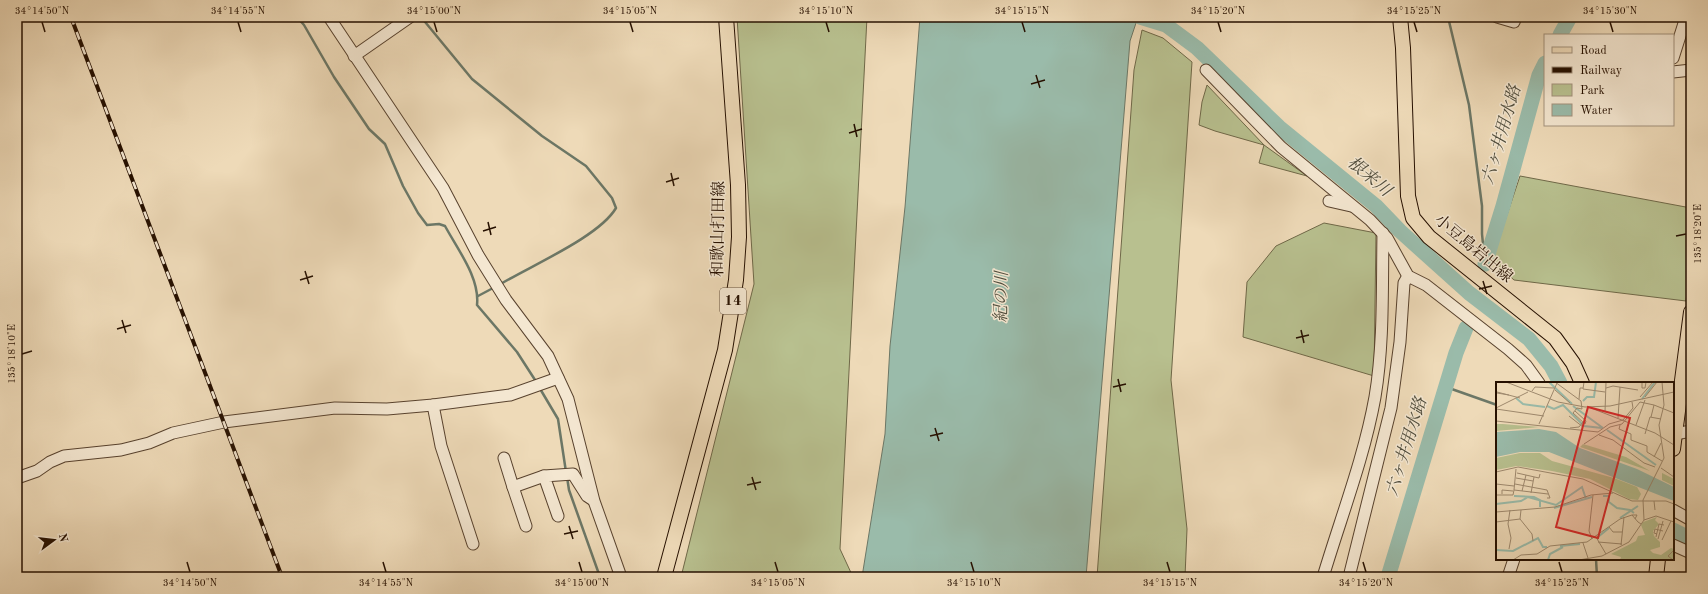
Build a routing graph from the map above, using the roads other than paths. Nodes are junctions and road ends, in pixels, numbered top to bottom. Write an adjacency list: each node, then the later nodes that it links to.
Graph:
1 (329, 17): 9 (street)
2 (410, 17): 9 (street)
3 (726, 17): 41 (main road, 和歌山打田線 / 14)
4 (1400, 17): 21 (main road, 小豆島岩出線)
5 (1497, 17): 6 (street)
6 (1516, 17)
7 (1686, 17): 8 (street)
8 (1674, 55)
9 (354, 56): 18 (street)
10 (1206, 70): 14 (street)
11 (1691, 70): 12 (street)
12 (1674, 72)
13 (1329, 201): 14 (street)
14 (1352, 206): 15 (street)
15 (1383, 233): 16 (street); 42 (street)
16 (1408, 276): 20 (street); 43 (street)
17 (1691, 312): 19 (main road)
18 (554, 380): 22 (street); 30 (street)
19 (1686, 381): 24 (main road)
20 (1538, 382)
21 (1582, 382)
22 (433, 405): 28 (street); 35 (street)
23 (1691, 431): 24 (street)
24 (1675, 434): 25 (main road)
25 (1674, 442)
26 (504, 458): 29 (street)
27 (544, 476): 29 (street); 30 (street); 32 (street)
28 (17, 478)
29 (513, 487): 34 (street)
30 (594, 501): 40 (street)
31 (1674, 511): 33 (street)
32 (558, 516)
33 (1691, 520)
34 (526, 526)
35 (473, 544)
36 (1674, 546): 37 (street)
37 (1691, 553)
38 (1514, 560): 44 (street)
39 (1658, 560): 45 (main road)
40 (621, 577)
41 (664, 577)
42 (1323, 577)
43 (1349, 577)
44 (1508, 577)
45 (1656, 577)

